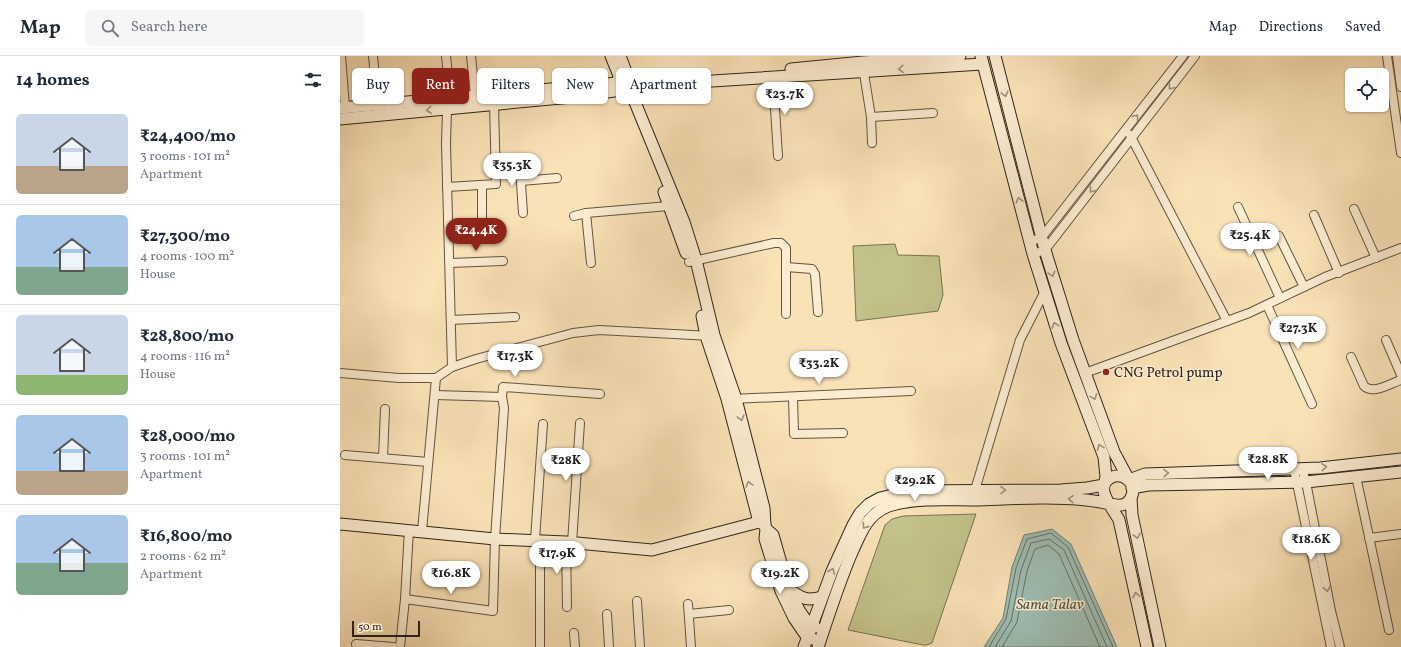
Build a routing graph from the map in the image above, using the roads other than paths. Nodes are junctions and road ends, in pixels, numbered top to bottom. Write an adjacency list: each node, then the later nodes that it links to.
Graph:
1 (341, 56): 32 (street)
2 (373, 56): 15 (street)
3 (446, 56): 31 (street)
4 (471, 56): 24 (street)
5 (611, 56): 16 (main road)
6 (620, 56): 17 (main road)
7 (960, 56): 14 (main road)
8 (995, 56): 55 (main road, one-way to 55)
9 (1183, 56): 37 (street, one-way to 9)
10 (1195, 56): 38 (street, one-way to 38)
11 (1387, 56): 40 (street)
12 (1397, 56): 23 (street)
13 (981, 60): 14 (main road, one-way to 14); 57 (main road, one-way to 13)
14 (863, 67): 18 (main road); 19 (main road); 35 (street)
15 (374, 68)
16 (617, 68)
17 (623, 68)
18 (711, 76)
19 (773, 78): 20 (main road); 41 (street)
20 (711, 81)
21 (616, 85): 24 (main road)
22 (616, 86): 25 (main road)
23 (1401, 87)
24 (475, 95): 31 (main road)
25 (544, 99)
26 (377, 104): 31 (main road); 32 (main road); 34 (street)
27 (477, 104): 31 (main road)
28 (494, 104): 42 (street)
29 (633, 104): 47 (main road)
30 (634, 104): 63 (main road)
31 (449, 105): 34 (main road, one-way to 34); 46 (street)
32 (342, 107)
33 (933, 113): 35 (street)
34 (378, 115): 36 (main road)
35 (871, 118): 39 (street)
36 (340, 119)
37 (1127, 129): 38 (street); 55 (street)
38 (1132, 138): 59 (street, one-way to 59); 76 (street)
39 (872, 144)
40 (1401, 153)
41 (778, 156)
42 (496, 166): 44 (street); 45 (street)
43 (557, 178): 44 (street)
44 (521, 181): 50 (street)
45 (482, 185): 46 (street); 56 (street)
46 (447, 187): 64 (street)
47 (669, 206): 51 (street); 63 (main road)
48 (1238, 207): 70 (street)
49 (1354, 209): 61 (street)
50 (523, 213)
51 (586, 213): 53 (street); 65 (street)
52 (1314, 215): 67 (street)
53 (574, 216)
54 (1279, 236): 68 (street)
55 (1042, 237): 57 (street); 59 (main road)
56 (482, 239)
57 (1030, 242): 60 (main road)
58 (1401, 248): 61 (street)
59 (1045, 250): 60 (street); 82 (main road, one-way to 82)
60 (1033, 254): 69 (main road)
61 (1376, 258): 67 (street)
62 (503, 261): 64 (street)
63 (692, 261): 66 (street); 77 (main road)
64 (450, 263): 75 (street)
65 (591, 263)
66 (786, 267): 72 (street); 73 (street)
67 (1339, 273): 68 (street)
68 (1304, 287): 70 (street)
69 (1045, 291): 105 (main road, one-way to 69); 107 (street)
70 (1280, 298): 71 (street)
71 (1267, 305): 76 (street); 92 (street)
72 (818, 312)
73 (786, 314)
74 (515, 318): 75 (street)
75 (451, 320): 80 (street)
76 (1227, 321): 82 (street)
77 (710, 336): 80 (street); 91 (main road)
78 (1386, 340): 83 (street)
79 (1351, 357): 85 (street)
80 (452, 367): 84 (street)
81 (340, 373): 84 (street)
82 (1085, 373): 106 (main road, one-way to 106)
83 (1401, 375)
84 (436, 378): 88 (street)
85 (1401, 380)
86 (911, 391): 90 (street)
87 (600, 394): 89 (street)
88 (435, 395): 89 (street); 100 (street)
89 (502, 397): 114 (street)
90 (792, 397): 91 (street); 96 (street)
91 (731, 399): 110 (main road)
92 (1312, 404)
93 (385, 409): 98 (street)
94 (580, 423): 117 (street)
95 (543, 424): 116 (street)
96 (843, 433)
97 (344, 455): 98 (street)
98 (383, 458): 100 (street)
99 (1401, 459): 101 (main road, one-way to 99)
100 (428, 462): 112 (street)
101 (1298, 469): 104 (street); 106 (main road, one-way to 101)
102 (1401, 472): 103 (main road)
103 (1356, 476): 104 (main road); 115 (street)
104 (1301, 482): 106 (main road); 125 (street)
105 (1104, 485): 106 (main road); 107 (main road, one-way to 105); 108 (main road)
106 (1131, 489): 108 (main road); 126 (main road, one-way to 126)
107 (975, 490): 119 (main road, one-way to 107)
108 (1110, 503): 129 (main road, one-way to 108); 132 (main road, one-way to 132)
109 (340, 524): 111 (main road)
110 (763, 525): 117 (main road); 118 (main road); 134 (main road)
111 (410, 530): 112 (main road); 120 (street)
112 (422, 531): 114 (main road)
113 (1401, 534): 115 (street)
114 (496, 538): 116 (main road); 120 (street)
115 (1369, 538): 131 (street)
116 (538, 540): 117 (main road); 139 (street)
117 (569, 542): 123 (street)
118 (790, 590): 119 (main road); 130 (main road)
119 (822, 596): 130 (main road)
120 (405, 599): 138 (street)
121 (636, 601): 142 (street)
122 (688, 604): 128 (street)
123 (567, 607)
124 (729, 610): 128 (street)
125 (1327, 612): 146 (street); 147 (street)
126 (1153, 613): 129 (main road); 145 (main road)
127 (607, 614): 141 (street)
128 (689, 614): 143 (street)
129 (1141, 617): 144 (main road)
130 (811, 625): 132 (main road); 134 (main road)
131 (1389, 630)
132 (823, 631): 136 (main road)
133 (574, 633): 140 (street)
134 (806, 642): 136 (main road)
135 (356, 644): 137 (street)
136 (819, 645)
137 (393, 647)
138 (400, 647)
139 (540, 647)
140 (575, 647)
141 (609, 647)
142 (640, 647)
143 (691, 647)
144 (1147, 647)
145 (1160, 647)
146 (1330, 647)
147 (1340, 647)

